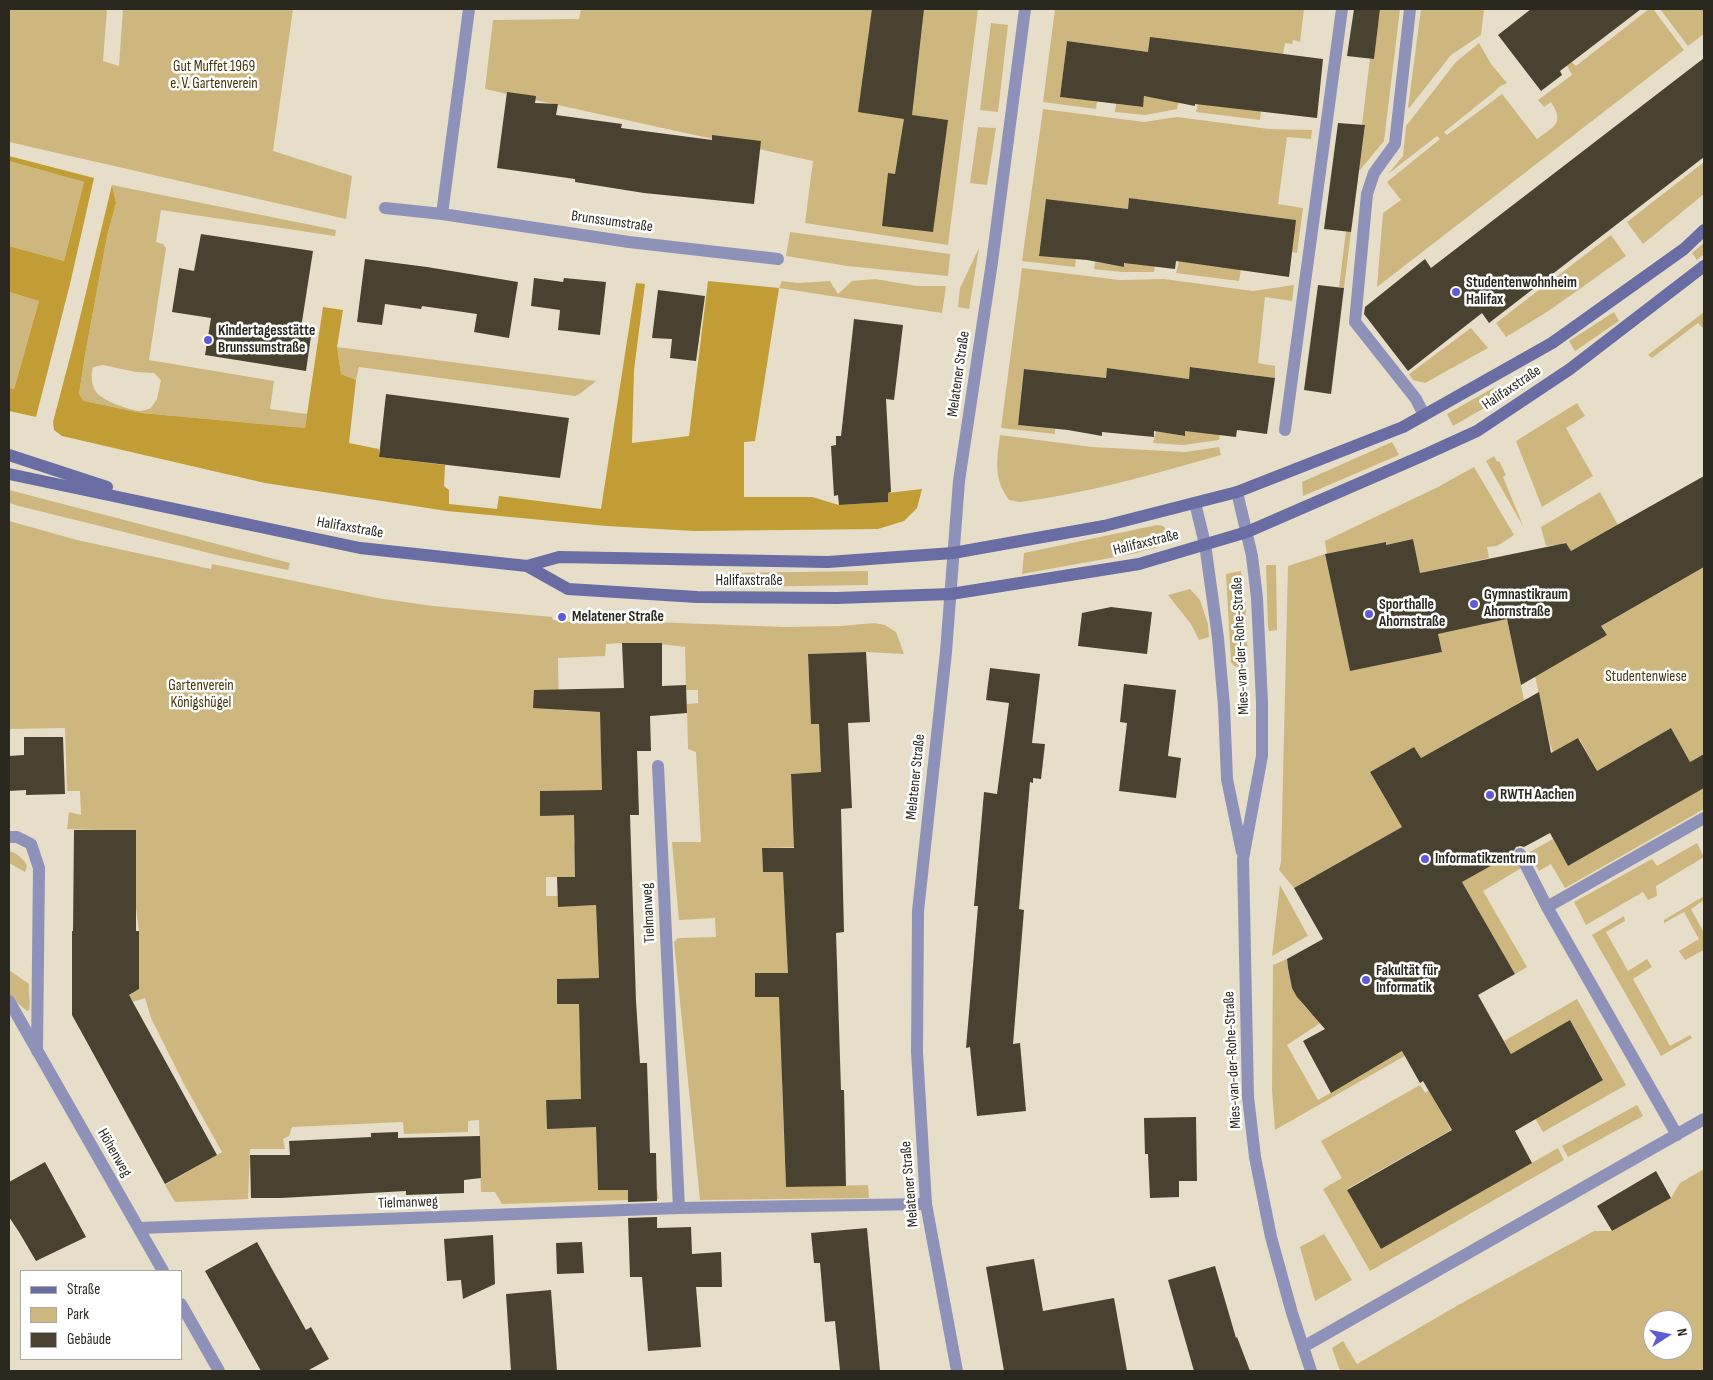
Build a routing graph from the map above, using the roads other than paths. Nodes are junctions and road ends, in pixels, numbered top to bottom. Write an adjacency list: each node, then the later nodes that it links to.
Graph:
1 (469, 9): 6 (street)
2 (1025, 9): 19 (street, Melatener Straße)
3 (1342, 9): 11 (street)
4 (1410, 9): 10 (street)
5 (385, 208): 6 (street, Brunssumstraße)
6 (442, 214): 8 (street, Brunssumstraße)
7 (1704, 230): 10 (main road, Halifaxstraße)
8 (778, 258)
9 (1704, 266): 17 (main road, Halifaxstraße)
10 (1424, 415): 14 (main road, Halifaxstraße)
11 (1285, 430)
12 (9, 455): 16 (main road, Halifaxstraße)
13 (9, 474): 16 (main road, Halifaxstraße)
14 (1237, 492): 15 (main road, Halifaxstraße); 17 (street, Mies-van-der-Rohe-Straße)
15 (1195, 503): 18 (street, Mies-van-der-Rohe-Straße); 19 (main road, Halifaxstraße)
16 (169, 508): 20 (main road, Halifaxstraße)
17 (1247, 532): 18 (main road, Halifaxstraße); 26 (street, Mies-van-der-Rohe-Straße)
18 (1205, 544): 21 (main road, Halifaxstraße); 26 (street, Mies-van-der-Rohe-Straße)
19 (953, 554): 20 (main road, Halifaxstraße); 21 (street, Melatener Straße)
20 (527, 566): 21 (main road, Halifaxstraße)
21 (951, 594): 32 (street, Melatener Straße)
22 (658, 766): 33 (street, Tielmanweg)
23 (1704, 818): 27 (street)
24 (9, 837): 29 (street)
25 (1520, 854): 27 (street)
26 (1243, 859): 37 (street, Mies-van-der-Rohe-Straße)
27 (1546, 907): 31 (street)
28 (9, 1001): 29 (street, Höhenweg)
29 (37, 1051): 34 (street, Höhenweg)
30 (1704, 1119): 31 (street)
31 (1677, 1135): 37 (street)
32 (926, 1204): 33 (street, Tielmanweg); 39 (street, Melatener Straße)
33 (679, 1208): 34 (street, Tielmanweg)
34 (139, 1228): 35 (street, Höhenweg)
35 (162, 1270)
36 (182, 1306): 38 (street)
37 (1303, 1347): 40 (street, Mies-van-der-Rohe-Straße)
38 (219, 1371)
39 (957, 1371)
40 (1311, 1371)

